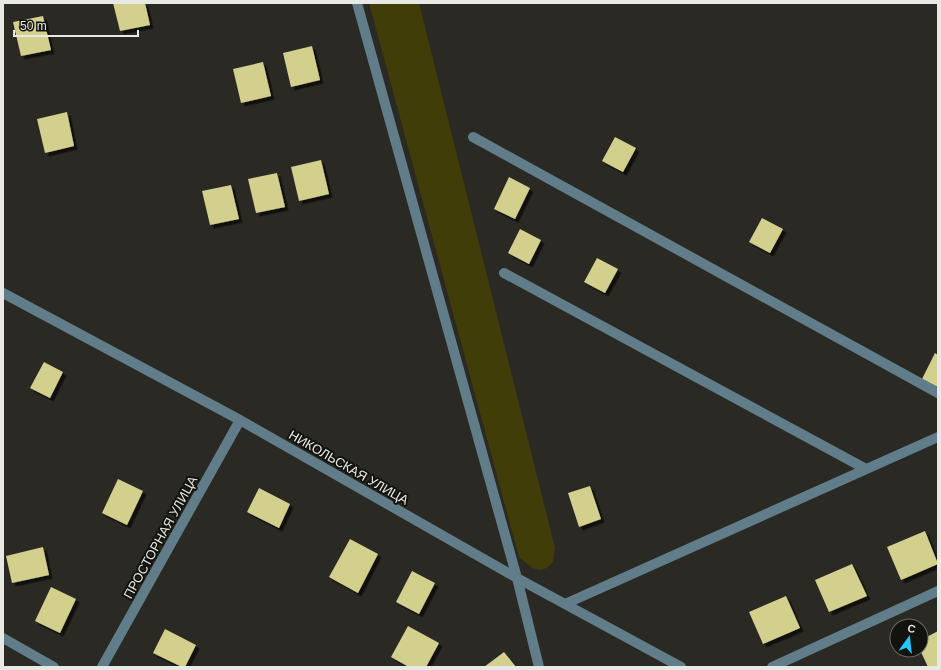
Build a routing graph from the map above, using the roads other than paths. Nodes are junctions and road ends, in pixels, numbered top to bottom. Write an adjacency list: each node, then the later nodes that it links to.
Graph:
1 (357, 3): 9 (street)
2 (473, 137): 5 (street)
3 (504, 272): 8 (street)
4 (3, 293): 6 (street, НИКОЛЬСКАЯ УЛИЦА)
5 (938, 393)
6 (240, 420): 9 (street, НИКОЛЬСКАЯ УЛИЦА); 14 (street, ПРОСТОРНАЯ УЛИЦА)
7 (938, 438): 8 (street)
8 (866, 470): 11 (street)
9 (517, 578): 11 (street, НИКОЛЬСКАЯ УЛИЦА); 15 (street)
10 (938, 591): 17 (street)
11 (565, 604): 16 (street, НИКОЛЬСКАЯ УЛИЦА)
12 (3, 638): 13 (street)
13 (54, 667)
14 (102, 667)
15 (539, 667)
16 (681, 667)
17 (772, 667)

